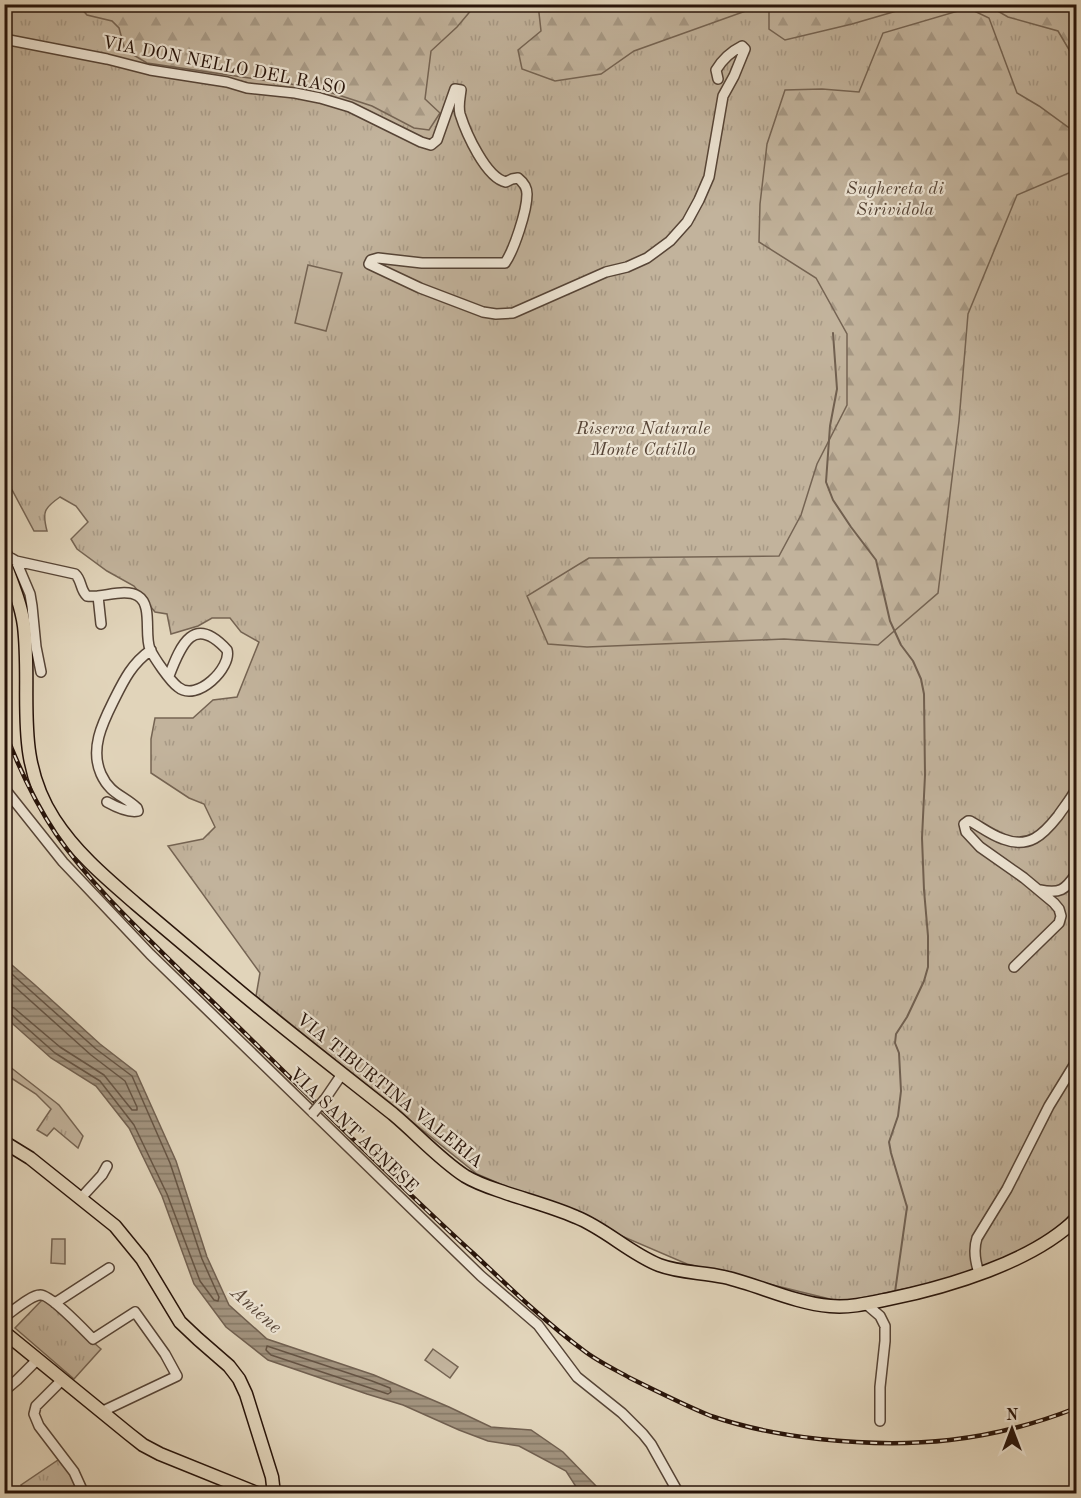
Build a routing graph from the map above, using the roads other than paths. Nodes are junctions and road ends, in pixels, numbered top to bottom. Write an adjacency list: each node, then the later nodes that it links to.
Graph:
1 (4, 39): 2 (street, VIA DON NELLO DEL RASO)
2 (718, 79)
3 (4, 550): 4 (street)
4 (10, 562): 5 (street); 8 (street); 17 (main road, VIA TIBURTINA VALERIA)
5 (98, 596): 6 (street); 7 (street)
6 (100, 624)
7 (151, 651): 9 (street); 12 (street)
8 (41, 672)
9 (169, 676): 9 (street)
10 (4, 788): 18 (street, VIA SANT'AGNESE)
11 (1077, 789): 14 (street)
12 (107, 802)
13 (1077, 874): 14 (street)
14 (1038, 890): 15 (street)
15 (1014, 967)
16 (1077, 1062): 24 (street)
17 (342, 1074): 18 (street, bridge); 26 (main road, VIA TIBURTINA VALERIA)
18 (313, 1113): 37 (street, VIA SANT'AGNESE)
19 (4, 1142): 21 (main road)
20 (107, 1166): 21 (street)
21 (80, 1199): 36 (main road)
22 (1077, 1219): 24 (main road, VIA TIBURTINA VALERIA)
23 (109, 1268): 25 (street)
24 (979, 1273): 26 (main road, VIA TIBURTINA VALERIA)
25 (55, 1303): 27 (street); 32 (street)
26 (866, 1304): 33 (street)
27 (4, 1317)
28 (4, 1332): 29 (main road)
29 (37, 1360): 30 (main road); 31 (street)
30 (62, 1380): 32 (main road); 34 (street)
31 (4, 1390)
32 (101, 1412): 35 (main road)
33 (880, 1421)
34 (84, 1494)
35 (259, 1494)
36 (274, 1494)
37 (679, 1494)

